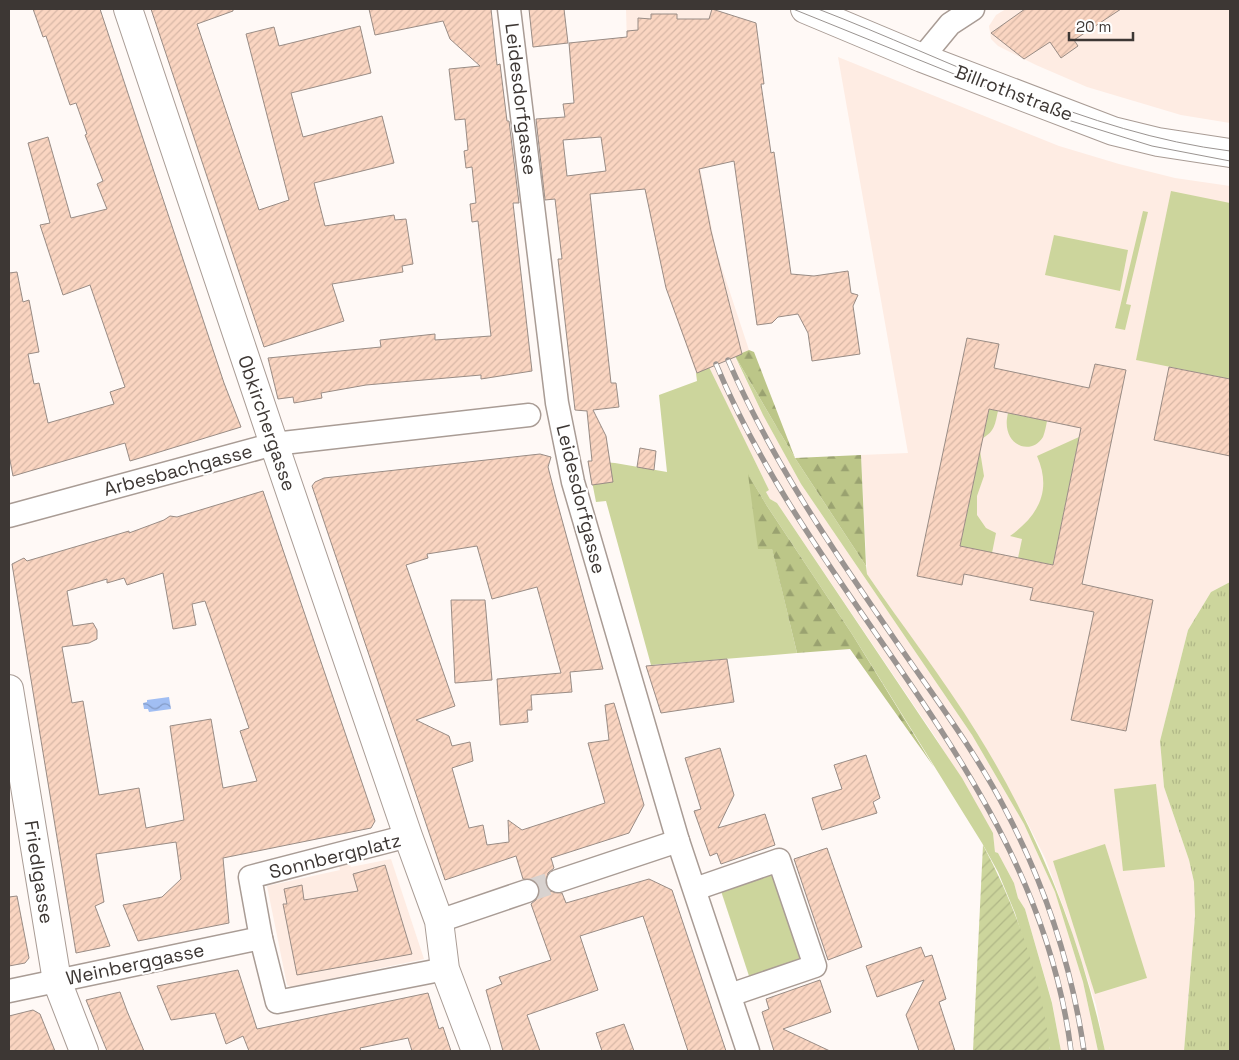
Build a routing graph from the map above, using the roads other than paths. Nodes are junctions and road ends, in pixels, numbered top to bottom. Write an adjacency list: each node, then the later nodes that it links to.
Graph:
1 (128, 9): 8 (street, Obkirchergasse)
2 (510, 9): 12 (street, Leidesdorfgasse)
3 (805, 9): 5 (street, Billrothstraße)
4 (973, 9): 5 (street)
5 (922, 58): 6 (street, Billrothstraße)
6 (1230, 153)
7 (529, 415): 8 (street, Arbesbachgasse)
8 (274, 444): 9 (street, Arbesbachgasse); 11 (street, Obkirchergasse)
9 (9, 516)
10 (9, 689): 19 (street, Friedlgasse)
11 (408, 836): 16 (street, Sonnbergplatz); 17 (street, Sonnbergplatz)
12 (678, 841): 13 (street); 14 (street, Leidesdorfgasse)
13 (558, 881)
14 (695, 889): 21 (street, Leidesdorfgasse); 21 (street)
15 (527, 891): 16 (street)
16 (439, 920): 18 (street, Sonnbergplatz)
17 (261, 938): 18 (street, Sonnbergplatz); 19 (street, Weinberggasse)
18 (445, 968): 23 (street)
19 (57, 981): 20 (street, Weinberggasse); 22 (street, Friedlgasse)
20 (9, 991)
21 (730, 996): 24 (street, Leidesdorfgasse)
22 (84, 1051)
23 (476, 1051)
24 (748, 1051)

